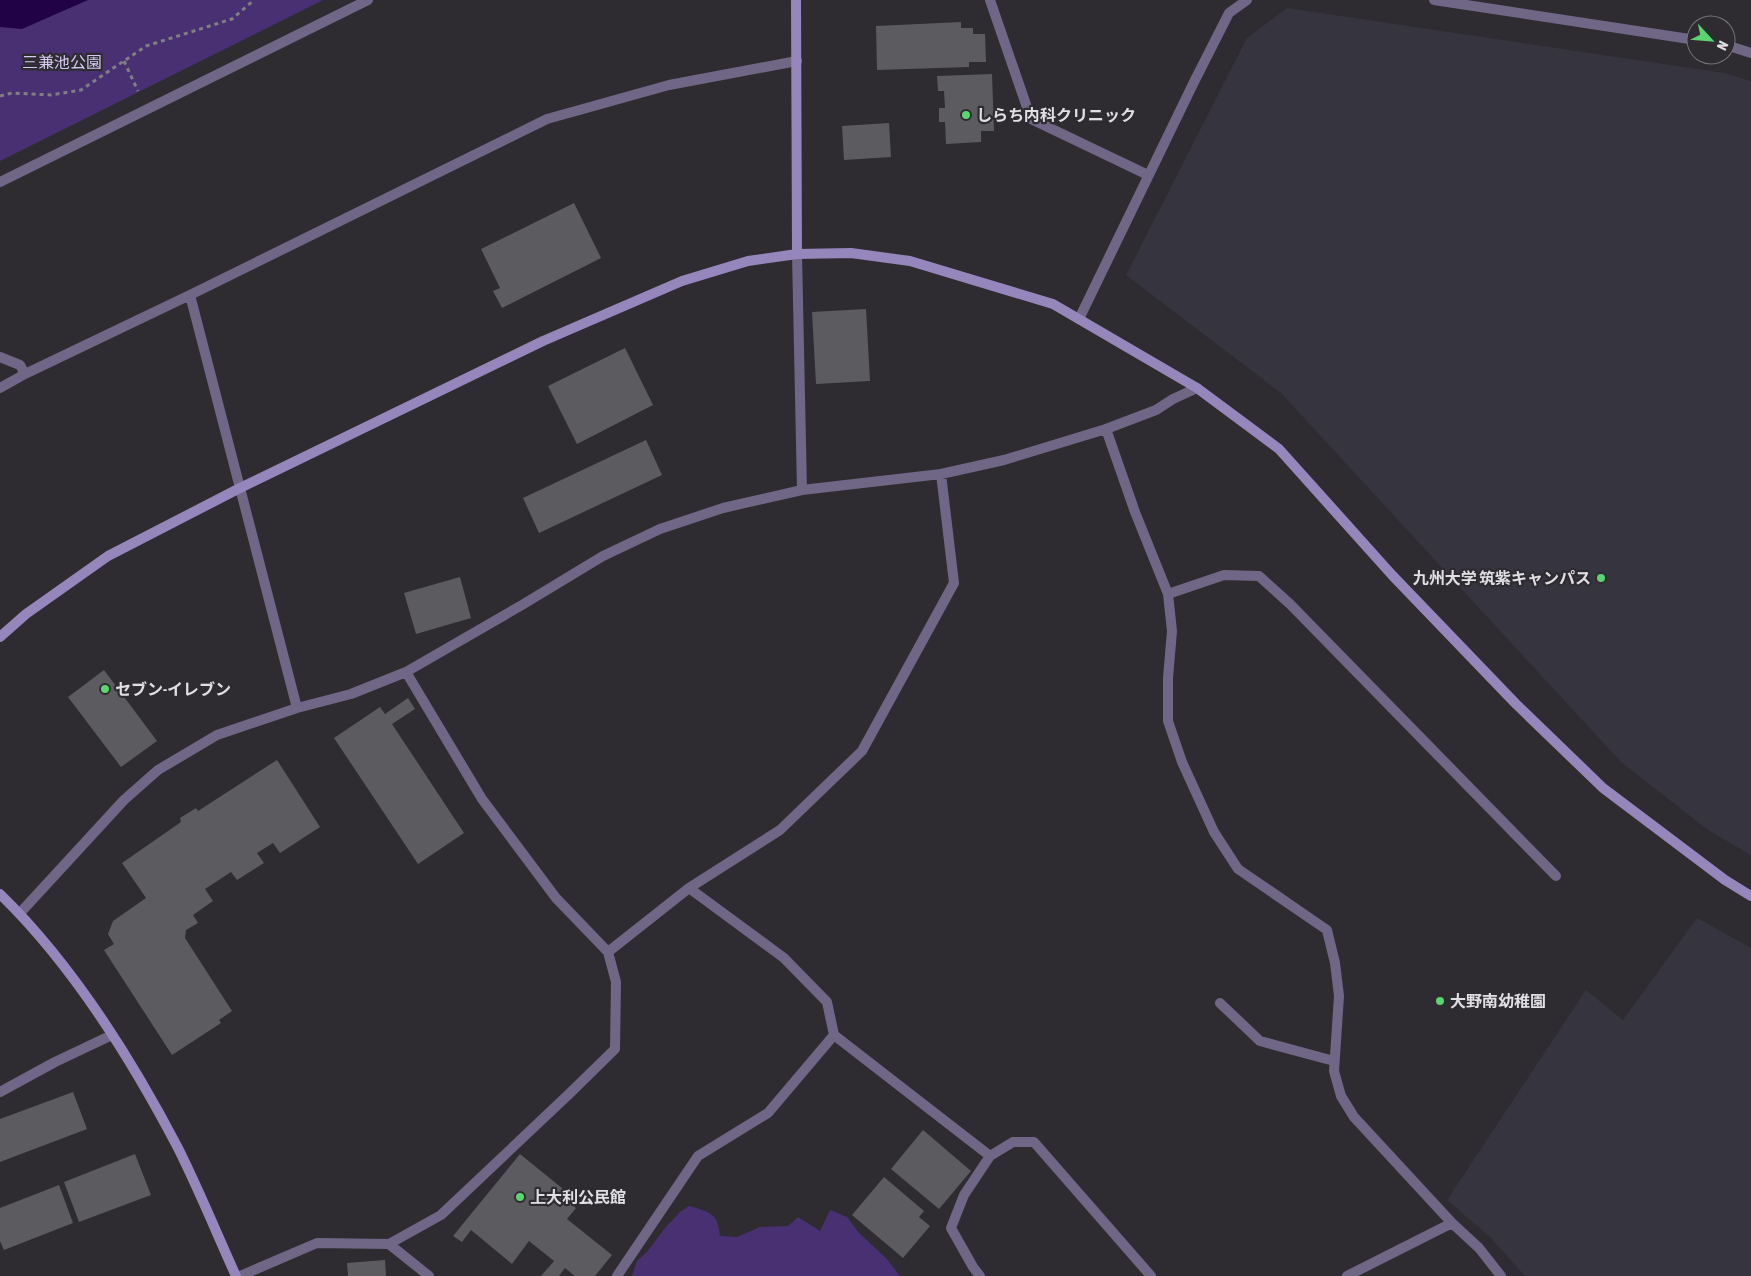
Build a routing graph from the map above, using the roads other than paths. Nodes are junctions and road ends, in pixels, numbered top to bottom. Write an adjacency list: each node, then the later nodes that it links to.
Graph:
1 (368, 0): 11 (street)
2 (796, 0): 9 (street)
3 (990, 0): 10 (street)
4 (1247, 0): 10 (street)
5 (1434, 0): 6 (street)
6 (1686, 38)
7 (1736, 48): 8 (street)
8 (1751, 53)
9 (797, 61): 12 (street); 13 (street)
10 (1148, 175): 14 (street)
11 (0, 182)
12 (797, 254): 14 (street); 21 (street); 22 (street)
13 (190, 296): 16 (street); 21 (street)
14 (1079, 319): 18 (street)
15 (0, 357): 16 (street)
16 (25, 374): 17 (street)
17 (0, 388)
18 (1197, 388): 19 (street); 30 (street)
19 (1106, 429): 20 (street); 23 (street)
20 (941, 474): 22 (street); 28 (street)
21 (240, 488): 24 (street); 26 (street)
22 (802, 490): 25 (street)
23 (1168, 594): 27 (street); 36 (street)
24 (0, 637)
25 (406, 672): 26 (street); 32 (street)
26 (298, 708): 31 (street)
27 (1556, 876)
28 (688, 888): 32 (street); 35 (street)
29 (0, 894): 31 (street)
30 (1751, 896)
31 (20, 913): 34 (street)
32 (608, 952): 40 (street)
33 (1220, 1003): 36 (street)
34 (112, 1035): 37 (street); 41 (street)
35 (834, 1035): 38 (street); 43 (street)
36 (1334, 1061): 39 (street)
37 (0, 1092)
38 (990, 1156): 44 (street); 45 (street)
39 (1452, 1223): 46 (street); 47 (street)
40 (389, 1244): 41 (street); 42 (street)
41 (238, 1276)
42 (429, 1276)
43 (617, 1276)
44 (980, 1276)
45 (1151, 1276)
46 (1347, 1276)
47 (1501, 1276)

